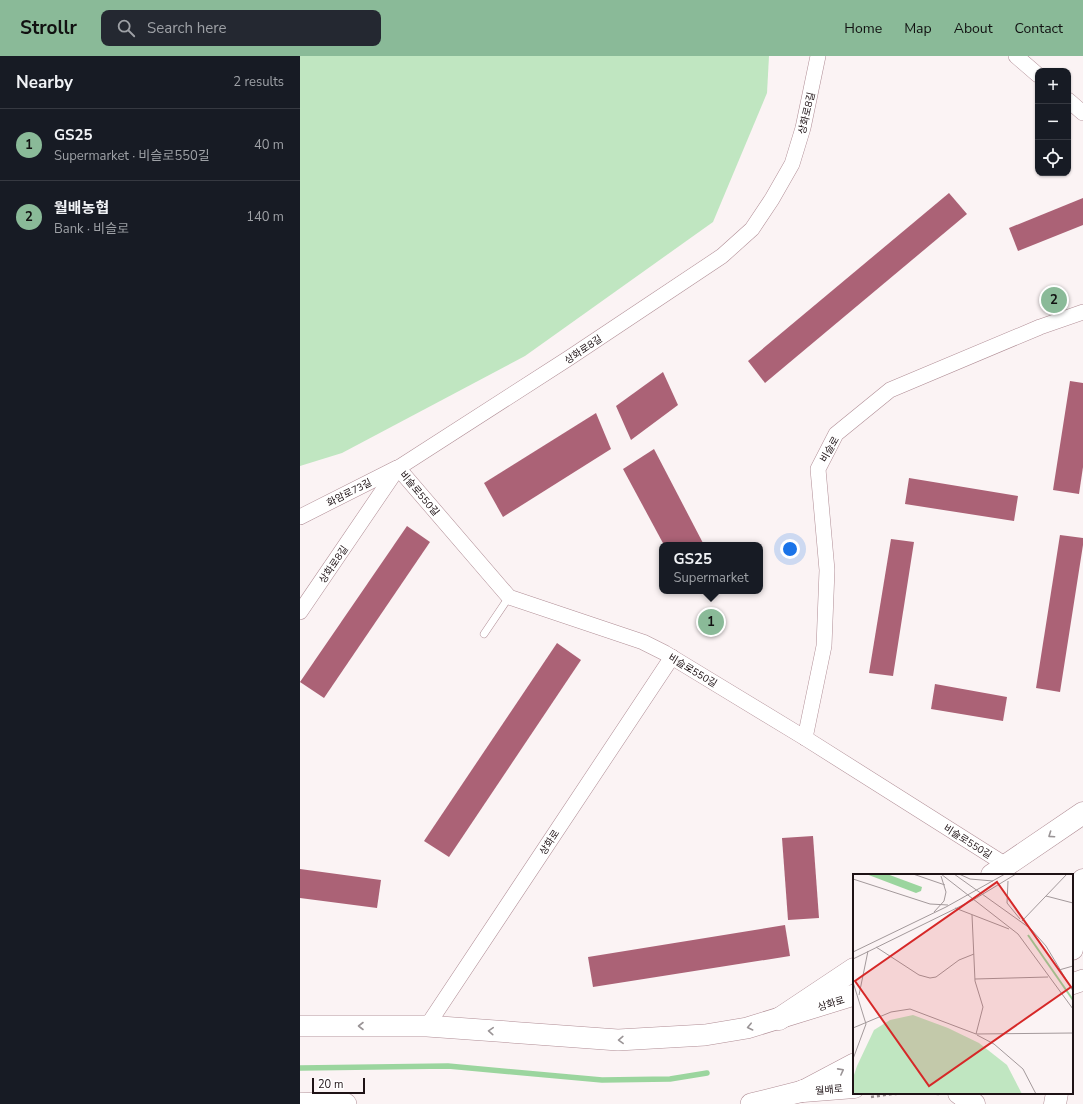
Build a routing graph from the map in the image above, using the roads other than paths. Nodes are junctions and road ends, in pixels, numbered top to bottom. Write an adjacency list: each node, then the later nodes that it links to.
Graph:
1 (818, 56): 7 (street, 상화로8길)
2 (1016, 56): 3 (street)
3 (1035, 72)
4 (1071, 103): 5 (street)
5 (1083, 113)
6 (1083, 312): 13 (street, 비슬로)
7 (398, 468): 8 (street, 화암로73길); 9 (street, 비슬로550길); 10 (street, 상화로8길)
8 (300, 517)
9 (509, 597): 11 (lane); 12 (street, 비슬로550길)
10 (300, 612)
11 (484, 634)
12 (672, 657): 13 (street, 비슬로550길); 25 (street, 상화로)
13 (805, 738): 15 (street, 비슬로550길)
14 (1083, 813): 15 (main road, one-way to 15)
15 (999, 870)
16 (1083, 880): 17 (main road)
17 (1077, 920): 18 (main road)
18 (1073, 943)
19 (853, 970): 23 (main road)
20 (1083, 980): 21 (main road)
21 (1073, 984)
22 (853, 995): 23 (main road, 상화로)
23 (779, 1020): 25 (main road, 상화로, one-way to 25)
24 (300, 1026): 25 (main road, 상화로, one-way to 24)
25 (427, 1026)
26 (853, 1065): 30 (main road, one-way to 26)
27 (853, 1087): 30 (main road, 월배로)
28 (960, 1094): 34 (main road)
29 (1057, 1094): 35 (main road)
30 (804, 1098): 33 (main road)
31 (300, 1102): 32 (main road)
32 (346, 1104)
33 (751, 1104)
34 (974, 1104)
35 (1055, 1104)

